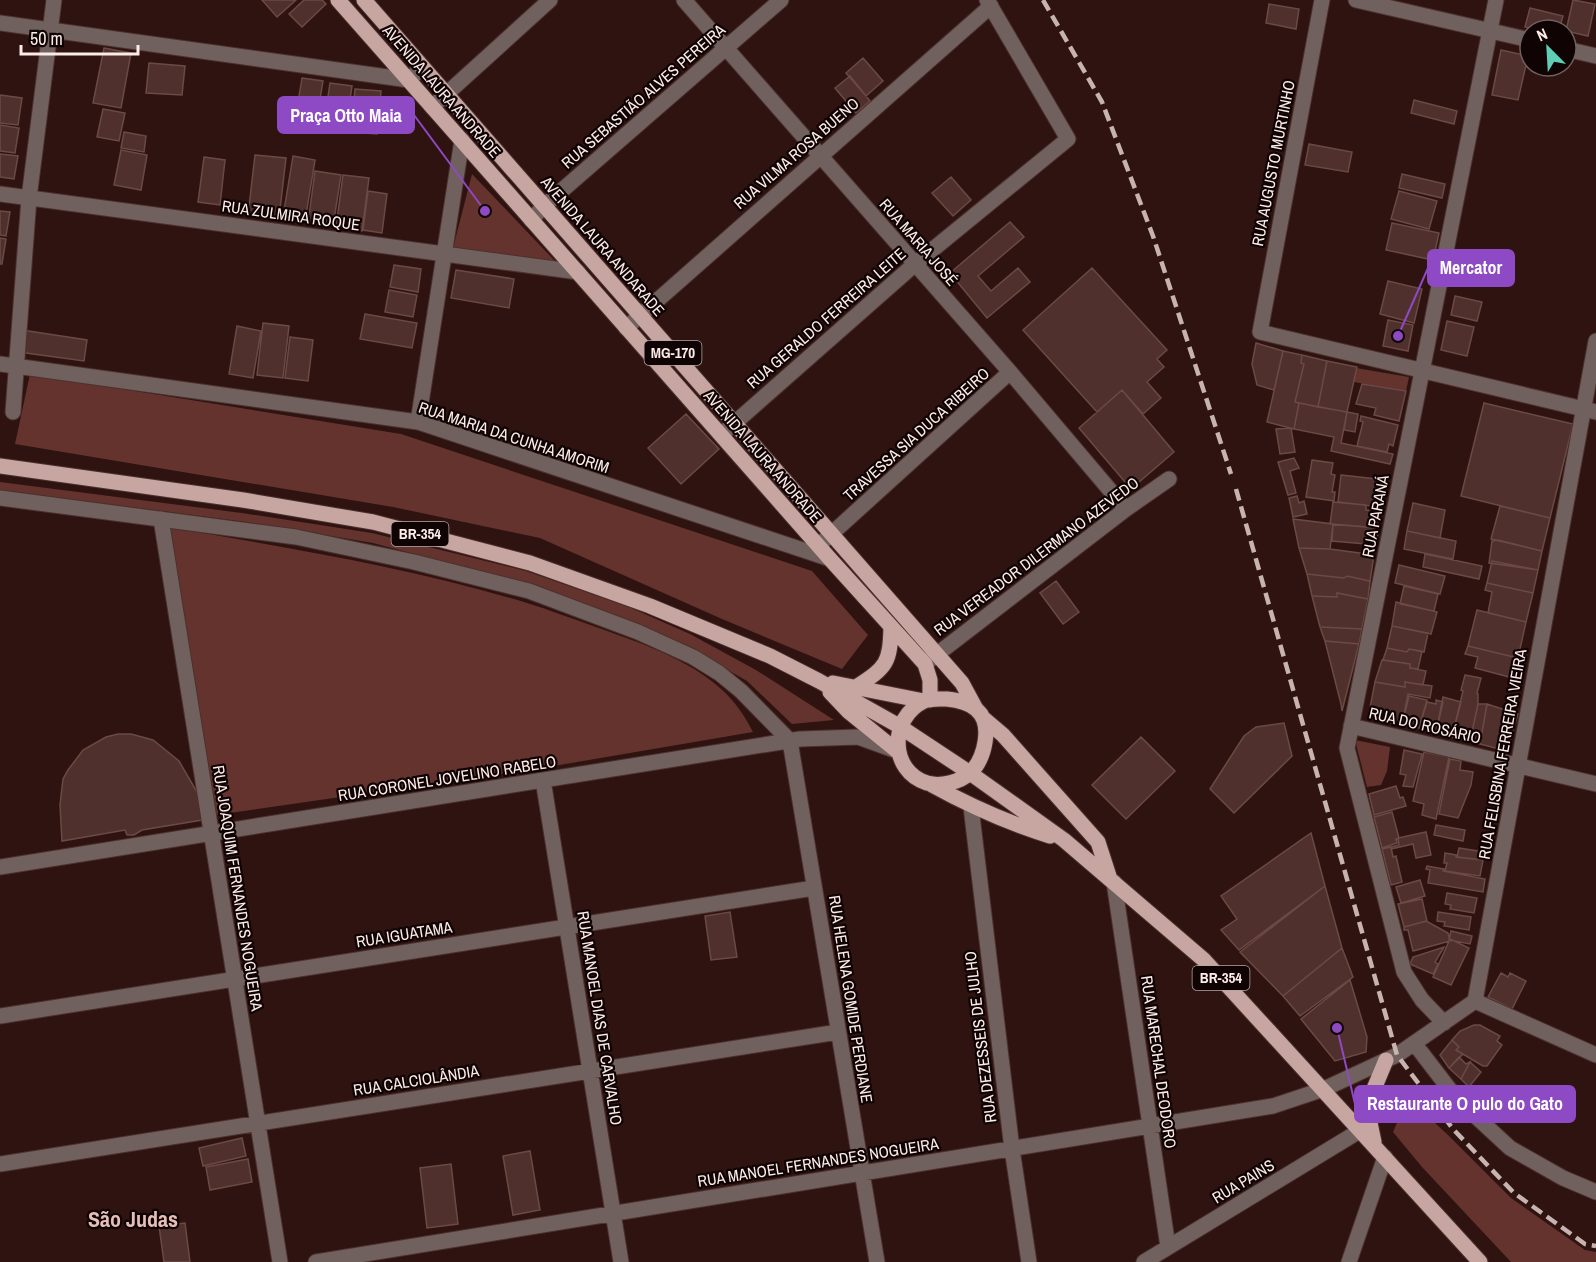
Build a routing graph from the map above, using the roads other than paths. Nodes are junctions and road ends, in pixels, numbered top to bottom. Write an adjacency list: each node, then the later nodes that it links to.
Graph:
1 (54, 0): 12 (street)
2 (338, 0): 19 (main road, AVENIDA LAURA ANDRADE / MG-170)
3 (364, 0): 18 (main road, AVENIDA LAURA ANDARADE / MG-170)
4 (550, 0): 20 (street)
5 (684, 0): 15 (street, RUA MARIA JOSÉ)
6 (781, 0): 15 (street, RUA SEBASTIÃO ALVES PEREIRA)
7 (1322, 0): 36 (street, RUA AUGUSTO MURTINHO)
8 (1356, 0): 13 (street)
9 (1496, 0): 13 (street, RUA PARANÁ)
10 (989, 3): 23 (street, RUA VILMA ROSA BUENO); 29 (street, RUA GERALDO FERREIRA LEITE)
11 (0, 23): 12 (street)
12 (50, 30): 19 (street); 25 (street)
13 (1490, 31): 14 (street); 36 (street, RUA PARANÁ)
14 (1518, 37)
15 (726, 48): 23 (street, RUA MARIA JOSÉ); 26 (street, RUA SEBASTIÃO ALVES PEREIRA)
16 (1578, 52): 17 (street)
17 (1596, 56)
18 (422, 67): 19 (street); 20 (main road, AVENIDA LAURA ANDARADE / MG-170)
19 (409, 80): 21 (main road, AVENIDA LAURA ANDRADE / MG-170)
20 (446, 94): 21 (street); 26 (main road, AVENIDA LAURA ANDARADE / MG-170)
21 (432, 107): 22 (main road, AVENIDA LAURA ANDRADE / MG-170)
22 (462, 140): 27 (main road, AVENIDA LAURA ANDRADE / MG-170); 28 (street)
23 (820, 155): 29 (street, RUA MARIA JOSÉ); 31 (street, RUA VILMA ROSA BUENO)
24 (0, 194): 25 (street, RUA ZULMIRA ROQUE)
25 (29, 198): 28 (street, RUA ZULMIRA ROQUE); 35 (street)
26 (544, 206): 27 (street, RUA SEBASTIÃO ALVES PEREIRA); 31 (main road, AVENIDA LAURA ANDARADE / MG-170)
27 (531, 219): 30 (main road, AVENIDA LAURA ANDRADE / MG-170)
28 (444, 254): 30 (street, RUA ZULMIRA ROQUE); 40 (street)
29 (915, 264): 37 (street, RUA MARIA JOSÉ); 41 (street, RUA GERALDO FERREIRA LEITE)
30 (578, 272): 32 (main road, AVENIDA LAURA ANDRADE / MG-170)
31 (639, 315): 32 (street, RUA VILMA ROSA BUENO); 41 (main road, AVENIDA LAURA ANDARADE / MG-170)
32 (626, 328): 42 (main road, AVENIDA LAURA ANDRADE / MG-170)
33 (1596, 341): 38 (street, RUA FELISBINA FERREIRA VIEIRA)
34 (0, 364): 35 (street, RUA MARIA DA CUNHA AMORIM)
35 (16, 366): 39 (street); 40 (street, RUA MARIA DA CUNHA AMORIM)
36 (1422, 370): 38 (street); 58 (street, RUA PARANÁ)
37 (1010, 372): 46 (street, RUA MARIA JOSÉ); 48 (street, TRAVESSA SIA DUCA RIBEIRO)
38 (1590, 410): 61 (street, RUA FELISBINA FERREIRA VIEIRA)
39 (13, 412)
40 (418, 422): 50 (street, RUA MARIA DA CUNHA AMORIM)
41 (734, 423): 42 (street, RUA GERALDO FERREIRA LEITE); 48 (main road, AVENIDA LAURA ANDARADE / MG-170)
42 (721, 435): 49 (main road, AVENIDA LAURA ANDRADE / MG-170)
43 (0, 466): 53 (main road, BR-354)
44 (1169, 479): 46 (street, RUA VEREADOR DILERMANO AZEVEDO)
45 (0, 498): 47 (street)
46 (1126, 508): 52 (street, RUA VEREADOR DILERMANO AZEVEDO)
47 (161, 519): 59 (street); 67 (street, RUA JOAQUIM FERNANDES NOGUEIRA)
48 (831, 534): 49 (street, TRAVESSA SIA DUCA RIBEIRO); 52 (main road, AVENIDA LAURA ANDARADE / MG-170)
49 (818, 546): 50 (main road, AVENIDA LAURA ANDRADE / MG-170)
50 (830, 559): 51 (main road, AVENIDA LAURA ANDRADE / MG-170)
51 (891, 627): 52 (main road, AVENIDA LAURA ANDRADE / MG-170); 54 (main road)
52 (931, 659): 55 (main road); 56 (main road, AVENIDA LAURA ANDARADE / MG-170)
53 (819, 681): 54 (main road); 57 (main road, BR-354); 60 (main road)
54 (856, 687): 55 (main road)
55 (927, 700): 56 (main road); 57 (main road)
56 (980, 714): 62 (main road); 70 (main road)
57 (899, 726): 60 (main road); 62 (main road, BR-354)
58 (1351, 726): 61 (street, RUA DO ROSÁRIO); 76 (street, RUA PARANÁ)
59 (790, 741): 60 (street, RUA CORONEL JOVELINO RABELO); 63 (street, RUA CORONEL JOVELINO RABELO); 71 (street, RUA HELENA GOMIDE PERDIANE)
60 (897, 751): 64 (main road)
61 (1518, 766): 65 (street, RUA DO ROSÁRIO); 74 (street, RUA FELISBINA FERREIRA VIEIRA)
62 (970, 773): 64 (main road); 68 (main road, BR-354)
63 (543, 780): 67 (street, RUA CORONEL JOVELINO RABELO); 72 (street, RUA MANOEL DIAS DE CARVALHO)
64 (929, 784): 66 (main road)
65 (1596, 784)
66 (971, 807): 68 (main road); 86 (street, RUA DEZESSEIS DE JULHO)
67 (212, 833): 69 (street, RUA CORONEL JOVELINO RABELO); 73 (street, RUA JOAQUIM FERNANDES NOGUEIRA)
68 (1064, 840): 70 (main road, BR-354)
69 (0, 867)
70 (1111, 879): 82 (main road, BR-354); 84 (street, RUA MARECHAL DEODORO)
71 (814, 888): 72 (street, RUA IGUATAMA); 77 (street, RUA HELENA GOMIDE PERDIANE)
72 (567, 927): 73 (street, RUA IGUATAMA); 81 (street, RUA MANOEL DIAS DE CARVALHO)
73 (235, 979): 75 (street, RUA IGUATAMA); 83 (street, RUA JOAQUIM FERNANDES NOGUEIRA)
74 (1475, 1001): 76 (street); 79 (street)
75 (0, 1016)
76 (1444, 1023): 78 (street)
77 (838, 1032): 81 (street, RUA CALCIOLÂNDIA); 89 (street, RUA HELENA GOMIDE PERDIANE)
78 (1414, 1043): 80 (street); 90 (street)
79 (1596, 1055)
80 (1386, 1060): 82 (street); 87 (main road)
81 (590, 1071): 83 (street, RUA CALCIOLÂNDIA); 91 (street, RUA MANOEL DIAS DE CARVALHO)
82 (1324, 1089): 84 (street, RUA MANOEL FERNANDES NOGUEIRA); 85 (main road, BR-354)
83 (258, 1123): 88 (street, RUA CALCIOLÂNDIA); 93 (street, RUA JOAQUIM FERNANDES NOGUEIRA)
84 (1150, 1126): 86 (street, RUA MANOEL FERNANDES NOGUEIRA); 92 (street, RUA MARECHAL DEODORO)
85 (1361, 1130): 87 (main road, BR-354); 92 (street, RUA PAINS)
86 (1012, 1149): 89 (street, RUA MANOEL FERNANDES NOGUEIRA); 97 (street, RUA DEZESSEIS DE JULHO)
87 (1380, 1151): 99 (street); 100 (main road, BR-354)
88 (0, 1164)
89 (862, 1173): 91 (street, RUA MANOEL FERNANDES NOGUEIRA); 96 (street, RUA HELENA GOMIDE PERDIANE)
90 (1596, 1192)
91 (613, 1214): 94 (street, RUA MANOEL FERNANDES NOGUEIRA); 95 (street, RUA MANOEL DIAS DE CARVALHO)
92 (1168, 1247): 98 (street, RUA PAINS)
93 (280, 1262)
94 (316, 1262)
95 (621, 1262)
96 (877, 1262)
97 (1029, 1262)
98 (1144, 1262)
99 (1349, 1262)
100 (1480, 1262)

